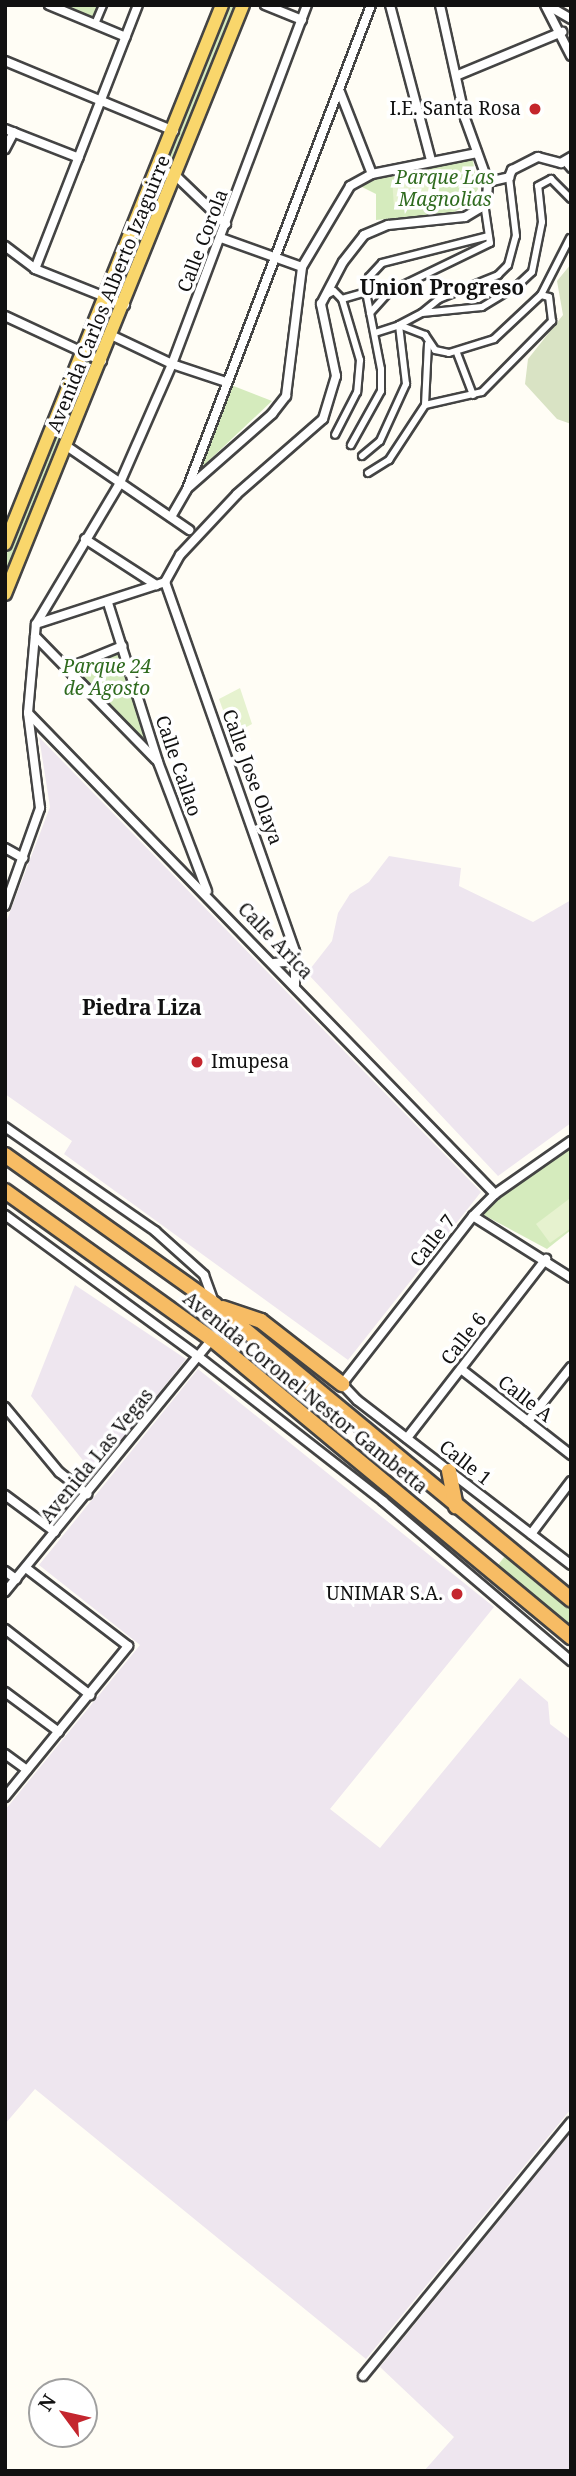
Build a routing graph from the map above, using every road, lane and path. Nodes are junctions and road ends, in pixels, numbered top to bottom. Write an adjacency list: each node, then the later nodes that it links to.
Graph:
1 (49, 5): 14 (street)
2 (103, 5): 14 (street)
3 (138, 5): 16 (street)
4 (222, 5): 23 (main road, Avenida Carlos Alberto Izaguirre)
5 (243, 5): 32 (main road, Avenida Carlos Alberto Izaguirre)
6 (265, 5): 13 (street)
7 (307, 5): 13 (street, Calle Corola)
8 (371, 5): 20 (street)
9 (390, 5): 28 (street)
10 (440, 5): 19 (street)
11 (546, 5): 12 (street); 15 (street)
12 (571, 19)
13 (302, 20): 37 (street, Calle Corola)
14 (95, 24): 16 (street)
15 (562, 32): 17 (street); 19 (street)
16 (126, 37): 21 (street)
17 (571, 56)
18 (5, 61): 21 (street)
19 (458, 75): 26 (street)
20 (340, 92): 31 (street); 42 (street)
21 (102, 99): 23 (street); 27 (street)
22 (5, 129): 24 (street)
23 (174, 131): 30 (main road, Avenida Carlos Alberto Izaguirre)
24 (14, 132): 25 (street); 27 (street)
25 (5, 149)
26 (477, 152): 28 (street); 34 (street)
27 (79, 158): 44 (street)
28 (431, 160): 31 (street)
29 (569, 163): 33 (street)
30 (159, 169): 32 (street); 48 (main road, Avenida Carlos Alberto Izaguirre)
31 (372, 174): 43 (street)
32 (177, 177): 37 (street); 50 (main road, Avenida Carlos Alberto Izaguirre)
33 (509, 177): 34 (street); 52 (street)
34 (488, 182): 36 (street)
35 (571, 199): 52 (street)
36 (484, 203): 38 (street); 47 (street)
37 (226, 224): 39 (street, Calle Corola)
38 (489, 236): 45 (street); 51 (street)
39 (221, 238): 42 (street); 61 (street, Calle Corola)
40 (570, 238): 46 (street)
41 (5, 246): 44 (street)
42 (273, 258): 43 (street); 62 (street)
43 (302, 267): 71 (street)
44 (35, 269): 48 (street)
45 (366, 292): 49 (street); 51 (street)
46 (541, 295): 58 (street); 63 (street)
47 (324, 298): 49 (street); 76 (street)
48 (107, 299): 50 (street); 59 (main road, Avenida Carlos Alberto Izaguirre)
49 (342, 299): 65 (street)
50 (125, 305): 56 (main road, Avenida Carlos Alberto Izaguirre)
51 (370, 313): 55 (street)
52 (422, 313): 54 (street)
53 (6, 318): 59 (street)
54 (399, 326): 55 (street); 57 (street); 68 (street)
55 (375, 333): 66 (street)
56 (113, 336): 60 (main road, Avenida Carlos Alberto Izaguirre); 61 (street)
57 (428, 344): 58 (street); 64 (street)
58 (457, 353): 63 (street)
59 (84, 354): 60 (street); 75 (main road, Avenida Carlos Alberto Izaguirre)
60 (103, 361): 67 (main road, Avenida Carlos Alberto Izaguirre)
61 (172, 364): 62 (street); 70 (street, Calle Corola)
62 (226, 382): 71 (street)
63 (473, 396): 64 (street)
64 (425, 405): 69 (street)
65 (335, 435)
66 (351, 445)
67 (68, 447): 70 (street); 78 (main road, Avenida Carlos Alberto Izaguirre)
68 (362, 456)
69 (368, 473)
70 (119, 485): 72 (street); 74 (street, Calle Corola)
71 (187, 489): 72 (street)
72 (171, 517): 73 (street)
73 (189, 530)
74 (85, 539): 77 (street); 80 (street, Calle Corola)
75 (5, 544)
76 (165, 582): 77 (street); 92 (street, Calle Jose Olaya)
77 (156, 585): 79 (street)
78 (5, 594)
79 (108, 603): 80 (street); 82 (street, Calle Callao)
80 (36, 624): 81 (street)
81 (35, 636): 83 (street); 84 (street)
82 (122, 646): 83 (street); 85 (street, Calle Callao)
83 (66, 669): 85 (street)
84 (28, 713): 87 (street); 89 (street, Calle Arica)
85 (158, 762): 88 (street, Calle Callao)
86 (5, 848): 87 (street)
87 (23, 858): 91 (street)
88 (196, 863): 89 (street); 90 (street, Calle Callao)
89 (185, 871): 90 (street, Calle Arica)
90 (208, 894): 93 (street, Calle Arica)
91 (5, 906)
92 (295, 952): 93 (street); 94 (street, Calle Jose Olaya)
93 (274, 963): 94 (street, Calle Arica)
94 (295, 985): 99 (street, Calle Arica)
95 (5, 1127): 104 (street)
96 (571, 1141): 99 (street, Calle 7)
97 (5, 1155): 104 (highway, Avenida Coronel Nestor Gambetta)
98 (5, 1191): 105 (highway, Avenida Coronel Nestor Gambetta)
99 (495, 1194): 101 (street, Calle 7)
100 (5, 1214): 106 (street)
101 (473, 1216): 102 (street); 109 (street, Calle 7)
102 (546, 1259): 103 (street); 108 (street, Calle 6)
103 (571, 1278)
104 (215, 1306): 109 (highway); 118 (highway, Avenida Coronel Nestor Gambetta)
105 (212, 1339): 106 (street, Avenida Las Vegas); 128 (highway, Avenida Coronel Nestor Gambetta)
106 (199, 1357): 117 (street, Avenida Las Vegas); 129 (street)
107 (571, 1367): 111 (street)
108 (461, 1368): 111 (street, Calle A); 112 (street, Calle 6)
109 (342, 1384): 112 (street, Calle 1)
110 (5, 1407): 117 (street)
111 (528, 1421): 113 (street, Calle A)
112 (407, 1438): 114 (street, Calle 1)
113 (571, 1455)
114 (449, 1471): 118 (highway); 120 (street, Calle 1)
115 (571, 1481): 120 (street)
116 (5, 1494): 119 (street)
117 (88, 1494): 119 (street, Avenida Las Vegas)
118 (456, 1506): 126 (highway, Avenida Coronel Nestor Gambetta)
119 (55, 1532): 122 (street, Avenida Las Vegas)
120 (531, 1534): 121 (street, Calle 1)
121 (571, 1565)
122 (26, 1568): 124 (street, Avenida Las Vegas); 131 (street)
123 (5, 1571): 124 (street)
124 (16, 1579): 125 (street, Avenida Las Vegas)
125 (5, 1592)
126 (571, 1598)
127 (5, 1629): 131 (street)
128 (571, 1637)
129 (571, 1661)
130 (5, 1692): 132 (street)
131 (90, 1695): 132 (street)
132 (59, 1732): 134 (street)
133 (5, 1754): 134 (street)
134 (27, 1770): 135 (street)
135 (5, 1797)
136 (571, 2122): 137 (street)
137 (363, 2376)

